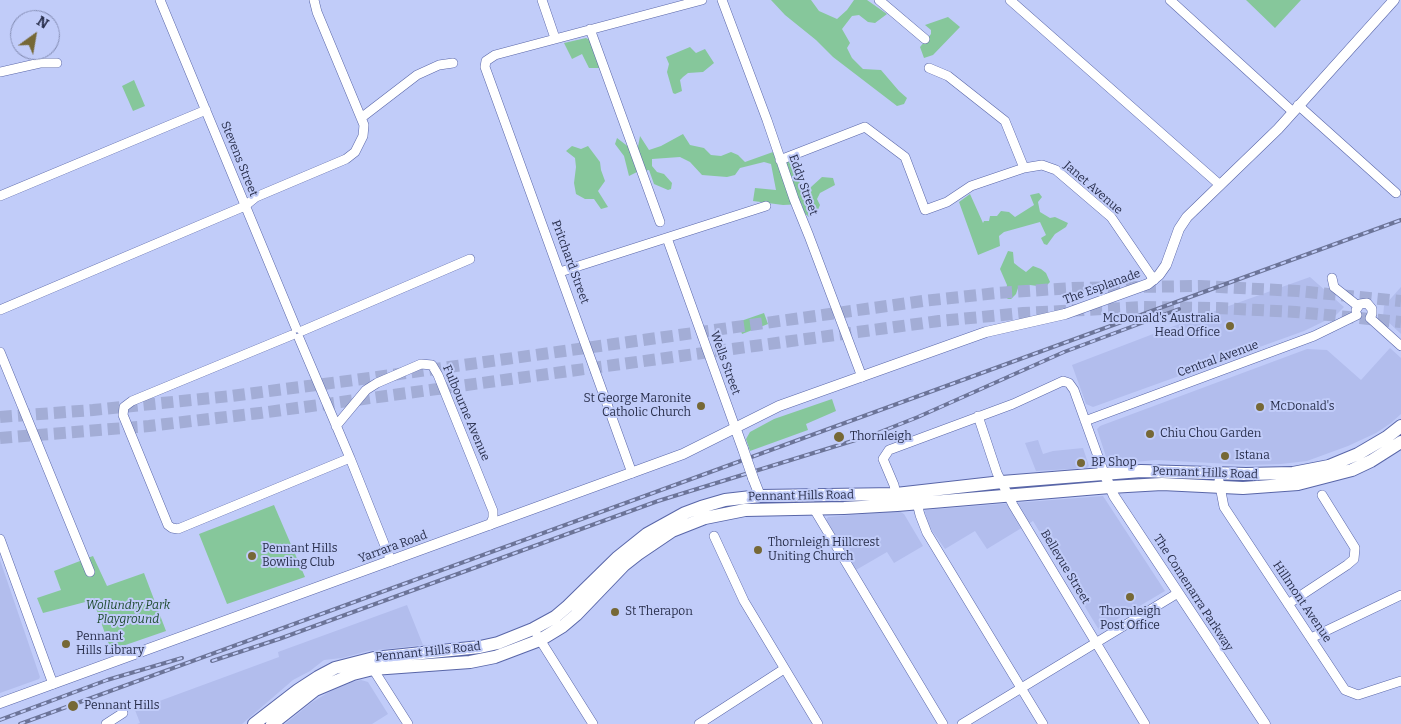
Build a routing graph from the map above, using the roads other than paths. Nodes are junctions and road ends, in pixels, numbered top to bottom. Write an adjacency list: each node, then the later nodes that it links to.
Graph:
1 (160, 0): 18 (street, Stevens Street)
2 (314, 0): 19 (street)
3 (542, 0): 11 (street)
4 (702, 0): 10 (street)
5 (722, 0): 20 (street, Eddy Street)
6 (879, 0): 12 (street)
7 (1010, 0): 22 (street)
8 (1170, 0): 17 (street)
9 (1394, 0): 17 (main road, The Esplanade)
10 (590, 29): 11 (street); 27 (street)
11 (555, 38): 30 (street, Pritchard Street)
12 (925, 39)
13 (57, 63): 16 (street)
14 (453, 64): 19 (street)
15 (929, 68): 21 (street)
16 (0, 72)
17 (1295, 108): 22 (main road, The Esplanade); 23 (street)
18 (206, 110): 24 (street); 25 (street, Stevens Street)
19 (361, 118): 25 (street)
20 (780, 160): 21 (street, Janet Avenue); 39 (street, Eddy Street)
21 (1024, 168): 32 (street, Janet Avenue)
22 (1220, 185): 32 (main road, The Esplanade)
23 (1396, 193)
24 (0, 196)
25 (245, 206): 33 (street); 36 (street, Stevens Street)
26 (766, 206): 28 (street)
27 (660, 222)
28 (668, 238): 30 (street); 44 (street, Wells Street)
29 (470, 259): 36 (street)
30 (560, 272): 47 (street, Pritchard Street)
31 (1332, 278): 34 (street)
32 (1154, 280): 39 (main road, The Esplanade)
33 (0, 310)
34 (1357, 310): 35 (street); 35 (street); 41 (street, Central Avenue)
35 (1370, 318): 37 (street)
36 (297, 333): 42 (street, Stevens Street); 46 (street)
37 (1401, 346)
38 (0, 352): 64 (street)
39 (862, 377): 44 (main road, The Esplanade)
40 (978, 416): 41 (street); 50 (street, Bellevue Street); 53 (street)
41 (1085, 421): 48 (street)
42 (336, 426): 46 (street, Stevens Street); 60 (street, Fulbourne Avenue)
43 (1401, 426): 49 (highway, Pennant Hills Road)
44 (735, 427): 47 (main road, Yarrara Road); 55 (main road, Wells Street, bridge)
45 (1401, 442): 52 (highway, Pennant Hills Road)
46 (350, 458): 63 (street, Stevens Street)
47 (632, 473): 60 (main road, Yarrara Road)
48 (1104, 473): 49 (highway, Pennant Hills Road); 50 (highway, Pennant Hills Road); 51 (main road, The Comenarra Parkway)
49 (1219, 473): 52 (street, Hillmont Avenue)
50 (1002, 482): 53 (highway, Pennant Hills Road); 56 (street, Bellevue Street)
51 (1110, 486): 52 (highway, Pennant Hills Road); 56 (highway, Pennant Hills Road); 65 (main road, The Comenarra Parkway)
52 (1219, 487): 67 (street, Hillmont Avenue)
53 (896, 494): 55 (highway, Pennant Hills Road)
54 (1322, 495): 67 (street)
55 (760, 496): 59 (highway); 68 (highway, Pennant Hills Road)
56 (1008, 496): 57 (highway, Pennant Hills Road); 70 (street, Bellevue Street)
57 (917, 503): 58 (highway, Pennant Hills Road); 75 (street)
58 (814, 509): 59 (highway, Pennant Hills Road); 85 (street)
59 (796, 510): 68 (highway, Pennant Hills Road)
60 (490, 525): 63 (main road, Yarrara Road)
61 (714, 536): 72 (street)
62 (0, 539): 74 (street)
63 (391, 561): 74 (main road, Yarrara Road)
64 (90, 572)
65 (1178, 593): 70 (street); 89 (main road, The Comenarra Parkway)
66 (1401, 595): 69 (street)
67 (1288, 604): 69 (street, Hillmont Avenue)
68 (537, 634): 71 (highway, Pennant Hills Road); 79 (highway, Pennant Hills Road); 82 (street)
69 (1311, 638): 73 (street, Hillmont Avenue)
70 (1096, 643): 75 (street); 88 (street, Bellevue Street)
71 (373, 669): 80 (highway, Pennant Hills Road); 81 (street)
72 (784, 669): 83 (street); 84 (street)
73 (1401, 681)
74 (53, 684): 76 (main road, Yarrara Road)
75 (1021, 688): 86 (street); 87 (street)
76 (0, 703)
77 (124, 713): 78 (street)
78 (106, 724)
79 (254, 724)
80 (272, 724)
81 (408, 724)
82 (593, 724)
83 (699, 724)
84 (818, 724)
85 (943, 724)
86 (962, 724)
87 (1043, 724)
88 (1145, 724)
89 (1265, 724)

